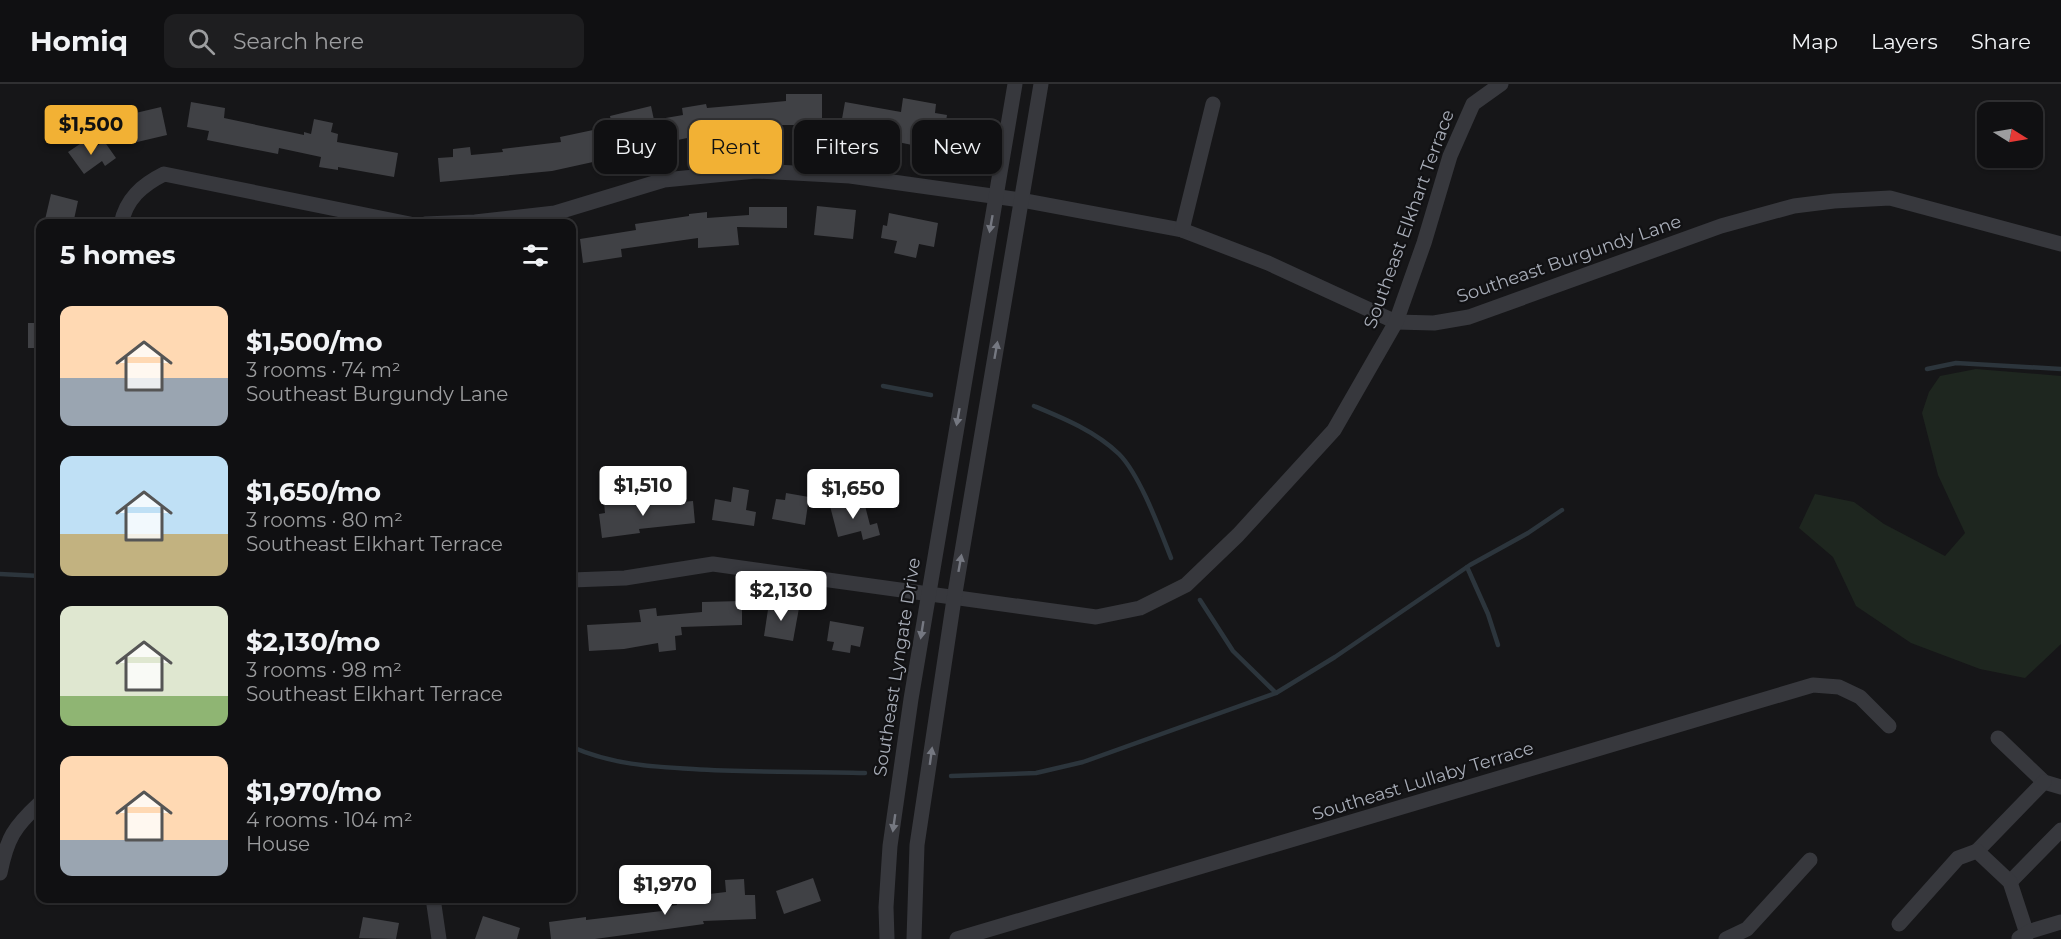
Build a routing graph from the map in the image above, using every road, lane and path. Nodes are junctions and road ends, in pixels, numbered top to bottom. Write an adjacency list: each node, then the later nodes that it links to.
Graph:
1 (1015, 84): 5 (street, Southeast Lyngate Drive)
2 (1041, 84): 6 (street)
3 (1501, 84): 12 (street, Southeast Elkhart Terrace)
4 (1213, 104): 10 (street)
5 (995, 196): 6 (street, Southeast Burgundy Lane); 9 (street, Southeast Burgundy Lane); 14 (street, Southeast Lyngate Drive, one-way to 14)
6 (1021, 200): 10 (street, Southeast Burgundy Lane); 15 (street, one-way to 6)
7 (121, 219): 8 (street)
8 (385, 219)
9 (502, 219)
10 (1182, 230): 12 (street, Southeast Burgundy Lane)
11 (2061, 244): 12 (street, Southeast Burgundy Lane)
12 (1396, 322): 15 (street, Southeast Elkhart Terrace)
13 (576, 580): 14 (street, Southeast Elkhart Terrace)
14 (928, 594): 15 (street, Southeast Elkhart Terrace); 31 (street, Southeast Lyngate Drive, one-way to 31)
15 (954, 598): 32 (street, one-way to 15)
16 (1889, 726): 33 (street, Southeast Lullaby Terrace)
17 (1998, 738): 18 (street)
18 (2044, 782): 19 (street); 22 (street)
19 (2061, 787)
20 (36, 807): 24 (street)
21 (2061, 830): 25 (street)
22 (1977, 851): 25 (street); 28 (street)
23 (1810, 860): 34 (street)
24 (0, 873)
25 (2010, 882): 29 (street)
26 (434, 903): 30 (street)
27 (2061, 922): 29 (street)
28 (1899, 924)
29 (2023, 936)
30 (439, 939)
31 (887, 939)
32 (914, 939)
33 (957, 939)
34 (1726, 939)

